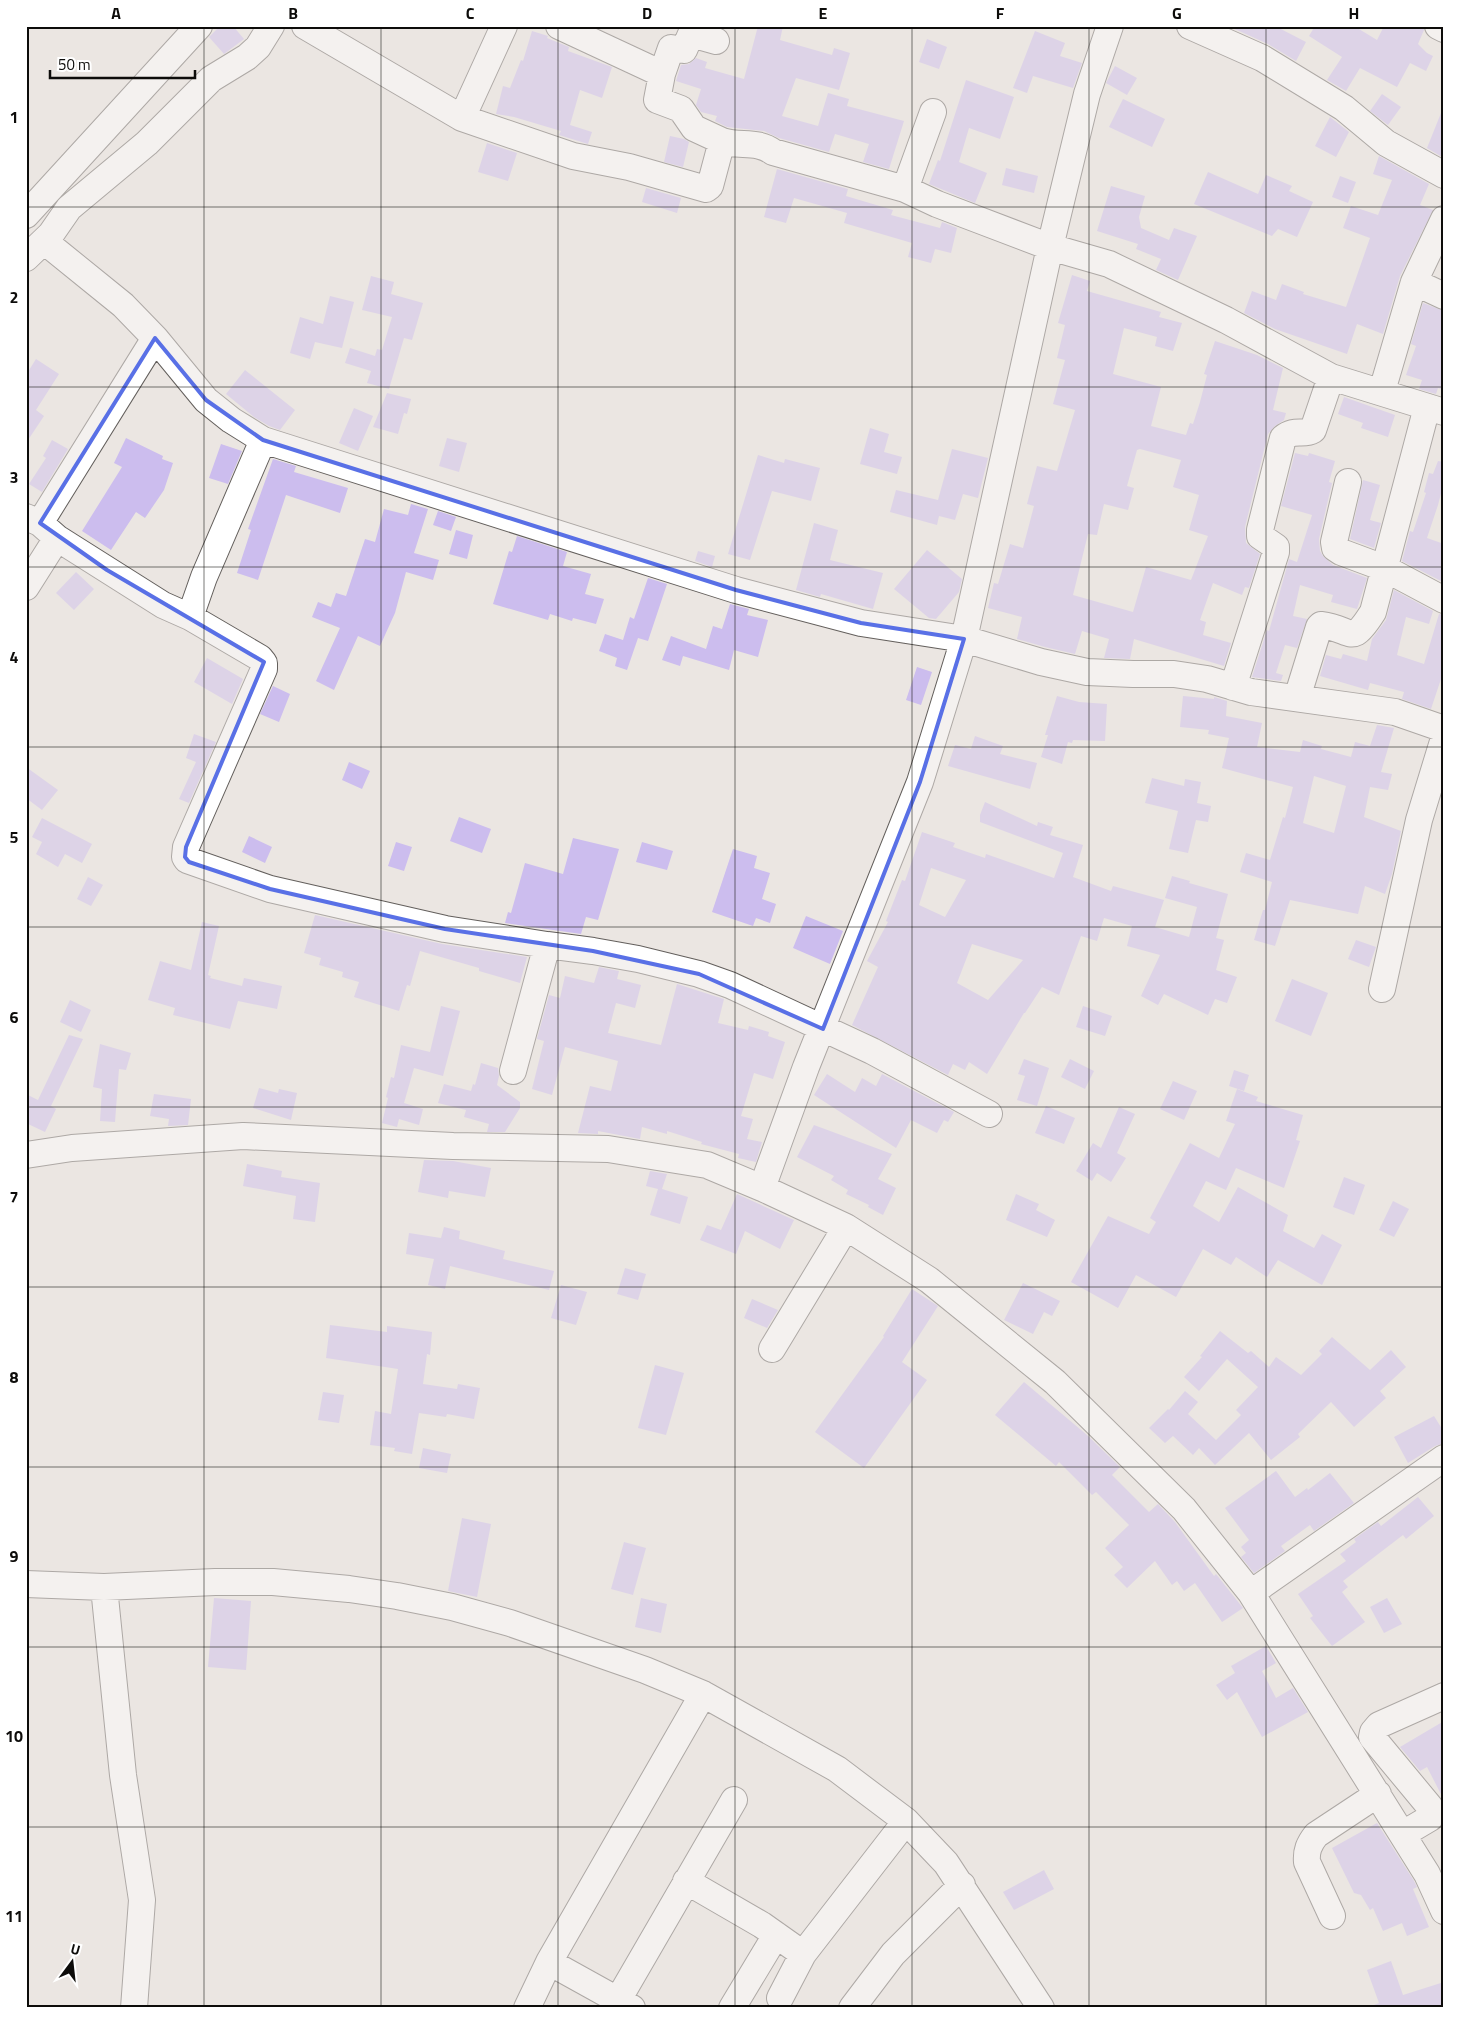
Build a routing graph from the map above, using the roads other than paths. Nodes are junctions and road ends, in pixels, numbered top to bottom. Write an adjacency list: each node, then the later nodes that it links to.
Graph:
1 (199, 26): 17 (street)
2 (271, 26): 20 (street)
3 (305, 26): 13 (street)
4 (504, 26): 13 (street)
5 (559, 26): 11 (street)
6 (1110, 26): 19 (street)
7 (1190, 26): 15 (street)
8 (1438, 26): 9 (street)
9 (1444, 29)
10 (716, 41): 11 (street)
11 (662, 74): 14 (street)
12 (933, 112): 16 (street)
13 (462, 118): 14 (street)
14 (722, 141): 16 (street)
15 (1444, 175)
16 (905, 189): 19 (street)
17 (26, 215)
18 (1444, 219): 21 (street)
19 (1050, 247): 24 (street); 34 (street)
20 (35, 250): 23 (street)
21 (1414, 282): 22 (street); 25 (street)
22 (1444, 296)
23 (155, 338): 27 (street); 29 (street)
24 (1331, 377): 25 (street); 35 (street)
25 (1382, 391): 26 (street)
26 (1435, 409): 30 (street)
27 (263, 440): 33 (street); 34 (street)
28 (1348, 482): 30 (street)
29 (41, 526): 31 (street); 33 (street)
30 (1384, 568): 32 (street); 36 (street)
31 (26, 587)
32 (1444, 600)
33 (190, 617): 39 (street)
34 (964, 639): 35 (street); 41 (street)
35 (1233, 687): 36 (street)
36 (1297, 698): 37 (street)
37 (1444, 729)
38 (1444, 738): 40 (street)
39 (547, 945): 41 (street); 42 (street)
40 (1382, 989)
41 (823, 1029): 43 (street); 45 (street)
42 (513, 1071)
43 (989, 1114)
44 (26, 1155): 45 (street)
45 (762, 1188): 46 (street)
46 (846, 1227): 47 (street); 51 (street)
47 (772, 1349)
48 (1444, 1458): 51 (street)
49 (26, 1584): 50 (street)
50 (104, 1587): 52 (street); 68 (street)
51 (1251, 1593): 54 (street)
52 (704, 1694): 56 (street); 64 (street)
53 (1444, 1696): 57 (street)
54 (1378, 1794): 57 (street); 61 (street)
55 (734, 1800): 58 (street)
56 (906, 1821): 59 (street); 63 (street)
57 (1403, 1834): 60 (street)
58 (686, 1881): 62 (street); 67 (street)
59 (962, 1885): 71 (street); 72 (street)
60 (1444, 1911)
61 (1332, 1916)
62 (776, 1935): 63 (street); 65 (street)
63 (803, 1954): 66 (street)
64 (549, 1962): 67 (street); 69 (street)
65 (752, 1976): 66 (street); 70 (street)
66 (789, 2003)
67 (625, 2004)
68 (134, 2008)
69 (527, 2008)
70 (732, 2008)
71 (852, 2008)
72 (1041, 2008)

